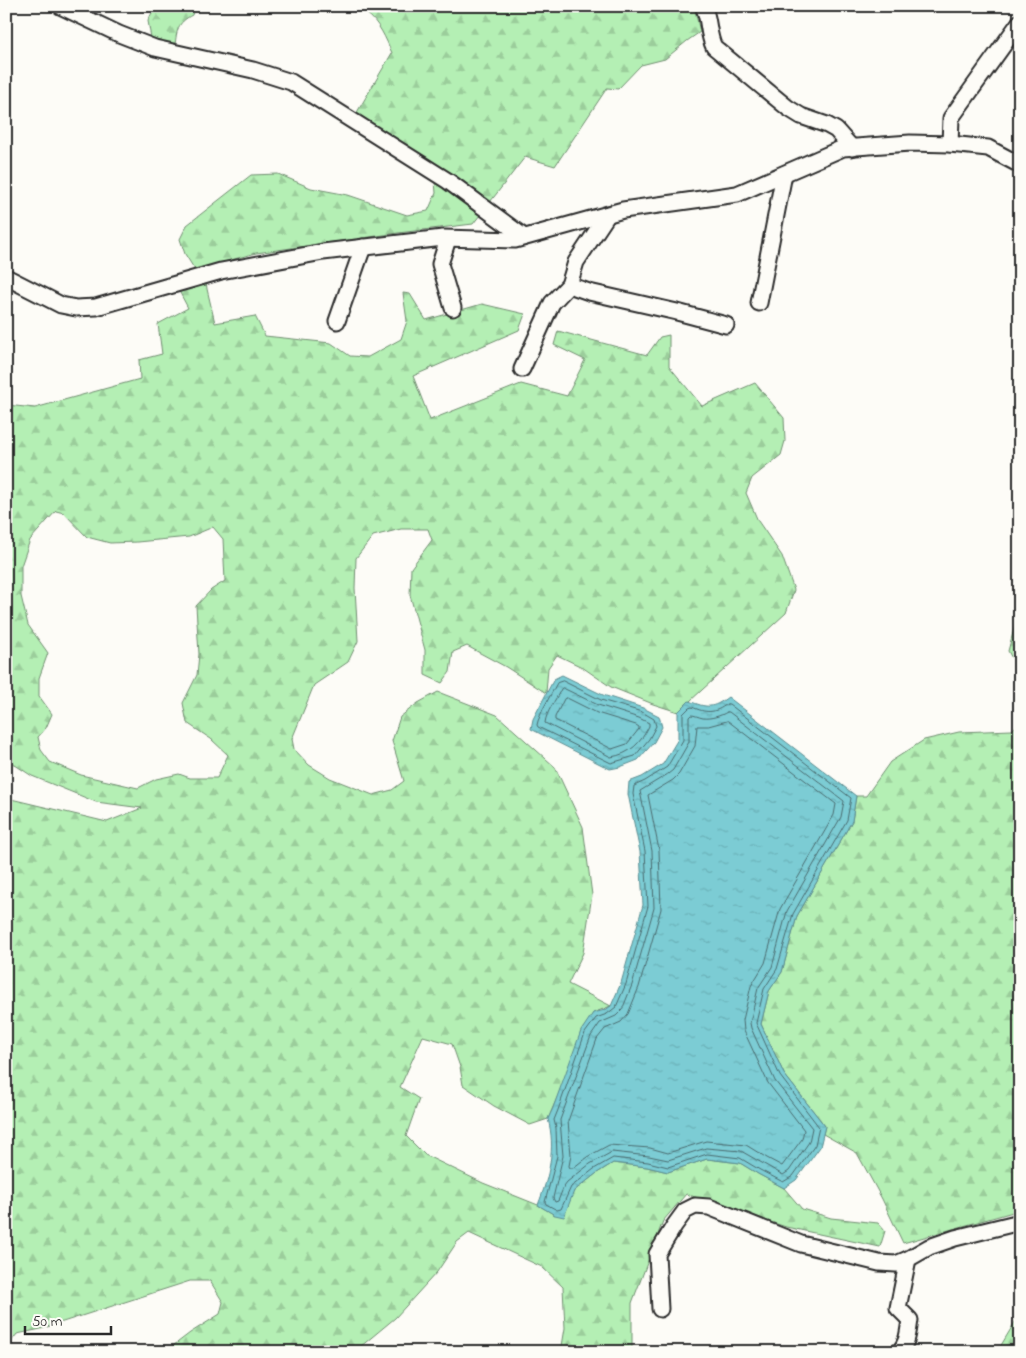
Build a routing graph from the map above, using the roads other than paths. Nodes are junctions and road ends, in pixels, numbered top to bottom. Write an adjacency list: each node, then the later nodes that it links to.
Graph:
1 (60, 6): 9 (street)
2 (703, 6): 5 (street)
3 (1020, 22): 4 (street)
4 (950, 144): 5 (street); 6 (street)
5 (852, 148): 7 (street)
6 (1020, 165)
7 (784, 174): 8 (street); 14 (street)
8 (608, 214): 9 (street); 13 (street)
9 (524, 237): 10 (street)
10 (448, 238): 11 (street); 15 (street)
11 (363, 248): 12 (street); 16 (street)
12 (6, 277)
13 (569, 285): 17 (street); 18 (street)
14 (759, 303)
15 (453, 308)
16 (337, 321)
17 (726, 325)
18 (522, 369)
19 (1020, 1222): 20 (street)
20 (908, 1259): 21 (street); 22 (street)
21 (660, 1309)
22 (899, 1352)

